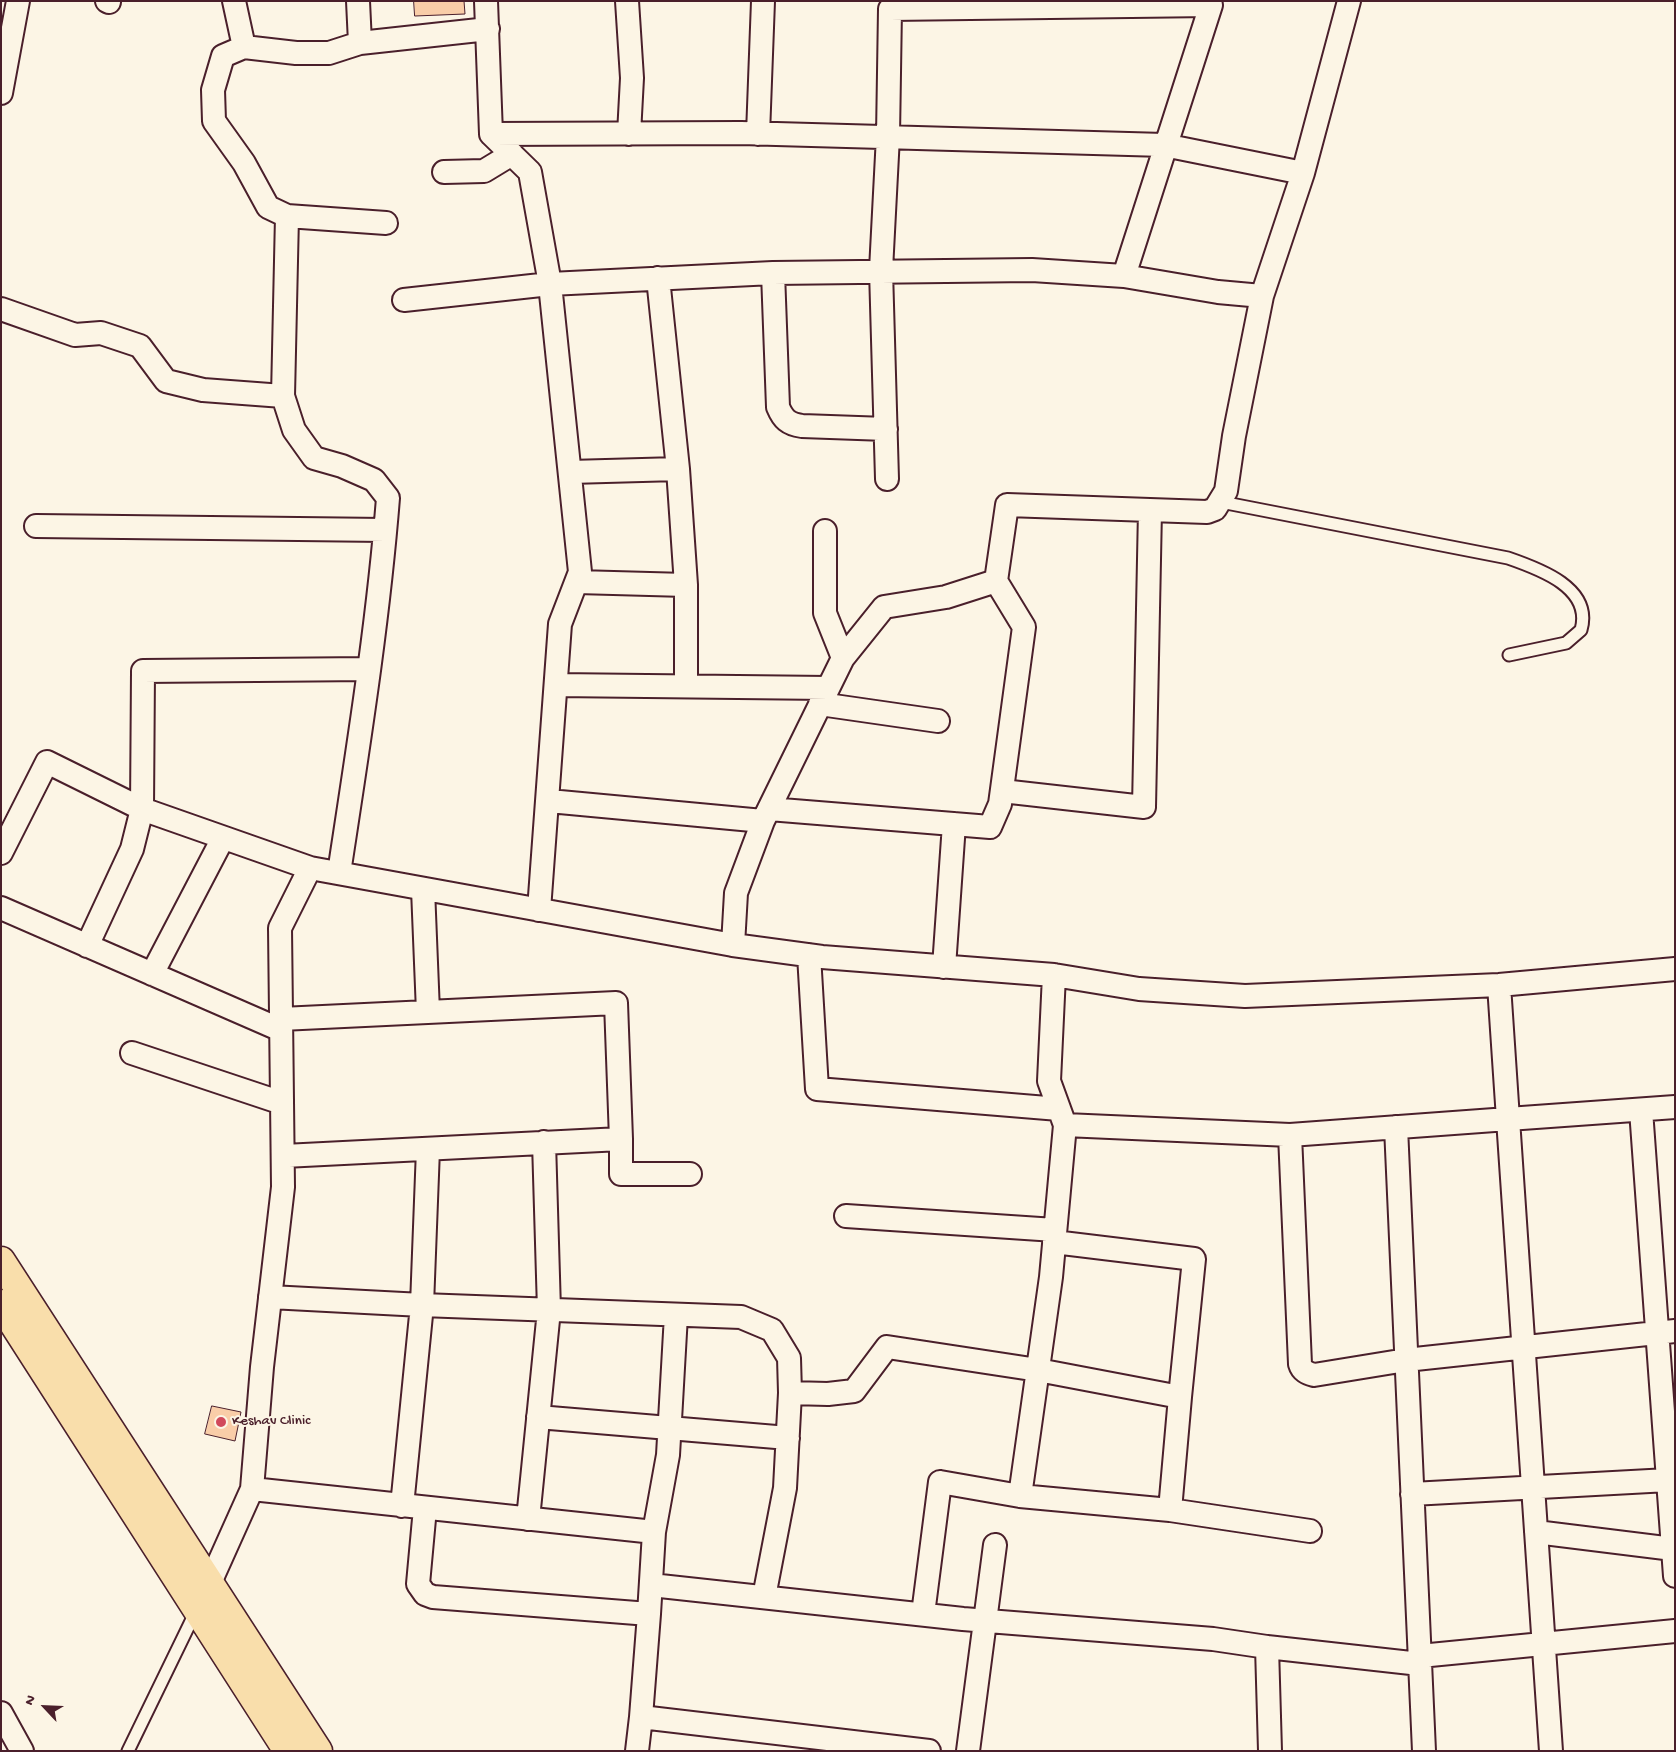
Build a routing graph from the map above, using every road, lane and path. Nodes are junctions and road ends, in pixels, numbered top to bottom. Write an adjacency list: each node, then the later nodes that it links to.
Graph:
1 (18, 1): 13 (street)
2 (234, 1): 12 (street)
3 (358, 1): 11 (street)
4 (486, 1): 10 (street)
5 (627, 1): 15 (street)
6 (763, 1): 16 (street)
7 (1349, 1): 21 (street)
8 (1212, 3): 9 (street); 18 (street)
9 (890, 5): 17 (street)
10 (488, 29): 11 (street); 14 (street)
11 (360, 43): 12 (street)
12 (244, 47): 22 (street)
13 (1, 93)
14 (490, 134): 15 (street); 19 (street)
15 (629, 134): 16 (street)
16 (758, 134): 17 (street)
17 (888, 136): 18 (street); 24 (street)
18 (1164, 145): 21 (street); 26 (street)
19 (512, 154): 20 (street); 28 (street)
20 (444, 172)
21 (1303, 173): 29 (street)
22 (287, 216): 23 (street); 32 (street)
23 (386, 222)
24 (881, 270): 25 (street); 26 (street); 33 (street)
25 (773, 273): 27 (street); 33 (street)
26 (1124, 276): 29 (street)
27 (658, 278): 28 (street); 34 (street)
28 (550, 284): 30 (street); 35 (street)
29 (1262, 296): 37 (street)
30 (404, 300)
31 (1, 309): 32 (street)
32 (283, 396): 40 (street)
33 (886, 429): 36 (street)
34 (678, 469): 35 (street); 44 (street)
35 (570, 472): 43 (street)
36 (887, 479)
37 (1221, 502): 38 (street); 45 (lane)
38 (1150, 510): 42 (street); 52 (street)
39 (36, 526): 40 (street)
40 (385, 530): 47 (street)
41 (825, 530): 46 (street)
42 (996, 581): 46 (street); 52 (street)
43 (577, 582): 44 (street); 48 (street)
44 (686, 585): 49 (street)
45 (1509, 655)
46 (842, 658): 50 (street)
47 (369, 669): 54 (street); 60 (street)
48 (556, 685): 49 (street); 53 (street)
49 (686, 686): 50 (street)
50 (824, 696): 51 (street); 55 (street)
51 (938, 721)
52 (1002, 791): 56 (street)
53 (549, 800): 55 (street); 63 (street)
54 (142, 809): 57 (street); 58 (street); 64 (street)
55 (766, 815): 56 (street); 65 (street)
56 (954, 824): 67 (street)
57 (223, 838): 59 (street); 69 (street)
58 (1, 853)
59 (310, 868): 60 (street); 73 (street)
60 (339, 873): 61 (street)
61 (423, 888): 63 (street); 72 (street)
62 (1, 908): 64 (street)
63 (539, 910): 65 (street)
64 (87, 946): 69 (street)
65 (733, 946): 66 (street)
66 (809, 955): 67 (street); 78 (street)
67 (944, 967): 70 (street)
68 (1675, 969): 71 (street)
69 (152, 974): 73 (street)
70 (1054, 975): 71 (street); 78 (street)
71 (1499, 984): 79 (street)
72 (428, 1012): 73 (street); 82 (street)
73 (281, 1024): 75 (street)
74 (132, 1053): 75 (street)
75 (282, 1102): 85 (street)
76 (1675, 1107): 77 (street)
77 (1641, 1110): 79 (street); 95 (street)
78 (1062, 1117): 81 (street); 88 (street)
79 (1508, 1120): 80 (street); 96 (street)
80 (1396, 1128): 81 (street); 97 (street)
81 (1290, 1135): 97 (street)
82 (621, 1139): 83 (street); 86 (street)
83 (544, 1142): 84 (street); 92 (street)
84 (428, 1149): 85 (street); 91 (street)
85 (284, 1156): 90 (street)
86 (690, 1174)
87 (846, 1216): 88 (street)
88 (1055, 1236): 98 (street); 100 (street)
89 (1, 1261): 120 (main road)
90 (270, 1297): 91 (street); 107 (street)
91 (422, 1305): 92 (street); 110 (street)
92 (549, 1310): 94 (street); 101 (street)
93 (3, 1312): 123 (main road)
94 (676, 1315): 99 (street); 102 (street)
95 (1666, 1331): 96 (street); 104 (street)
96 (1524, 1347): 97 (street); 106 (street)
97 (1406, 1360): 108 (street)
98 (1038, 1370): 99 (street); 100 (street); 109 (street)
99 (790, 1393): 103 (street)
100 (1180, 1397): 112 (street)
101 (538, 1417): 102 (street); 113 (street)
102 (669, 1428): 103 (street); 115 (street)
103 (788, 1438): 122 (street)
104 (1670, 1453): 105 (street)
105 (1668, 1480): 106 (street); 118 (street)
106 (1533, 1487): 108 (street); 116 (street)
107 (252, 1489): 110 (street); 120 (street)
108 (1412, 1494): 130 (street)
109 (1020, 1496): 112 (street); 125 (street)
110 (402, 1506): 111 (street)
111 (425, 1508): 113 (street); 124 (street)
112 (1170, 1510): 114 (street)
113 (528, 1520): 115 (street)
114 (1310, 1531)
115 (654, 1532): 121 (street)
116 (1536, 1532): 118 (street); 128 (street)
117 (995, 1545): 126 (street)
118 (1673, 1549): 119 (street)
119 (1675, 1576)
120 (210, 1583): 123 (street); 138 (main road)
121 (651, 1585): 122 (street); 124 (street)
122 (764, 1597): 125 (street)
123 (196, 1611): 136 (lane); 137 (main road)
124 (649, 1614): 132 (street)
125 (923, 1614): 126 (street)
126 (985, 1621): 129 (street); 141 (street)
127 (1675, 1631): 128 (street)
128 (1544, 1644): 130 (street); 144 (street)
129 (1267, 1647): 130 (street); 142 (street)
130 (1420, 1660): 143 (street)
131 (1, 1713): 135 (street)
132 (640, 1717): 133 (street); 139 (street)
133 (785, 1743): 134 (street)
134 (905, 1750): 140 (street)
135 (22, 1751)
136 (128, 1751)
137 (288, 1751)
138 (318, 1751)
139 (637, 1751)
140 (929, 1751)
141 (968, 1751)
142 (1270, 1751)
143 (1424, 1751)
144 (1551, 1751)

